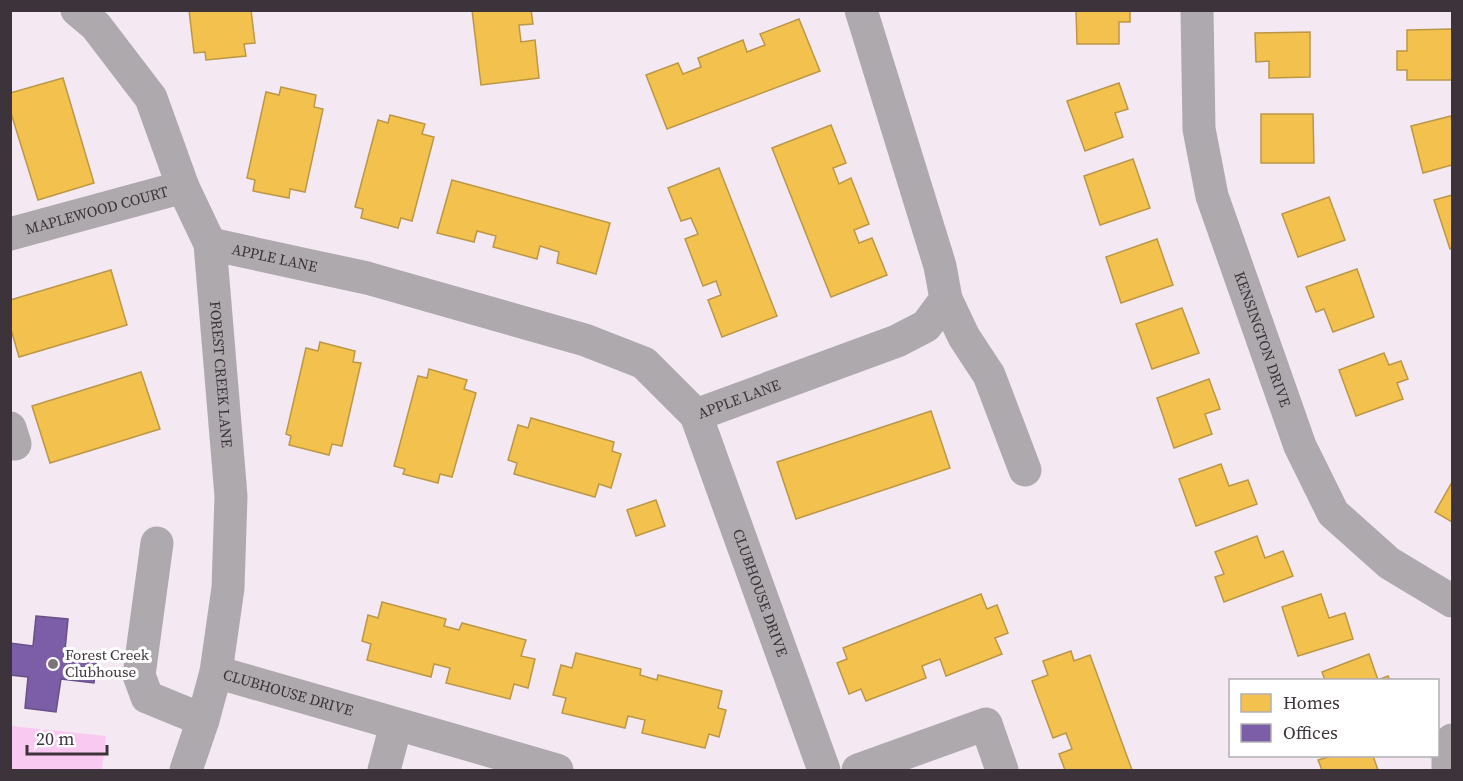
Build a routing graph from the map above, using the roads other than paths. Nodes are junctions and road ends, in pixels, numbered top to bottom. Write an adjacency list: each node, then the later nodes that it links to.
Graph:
1 (77, 10): 4 (street, FOREST CREEK LANE)
2 (861, 10): 7 (street)
3 (1197, 10): 11 (street, KENSINGTON DRIVE)
4 (183, 187): 5 (street, MAPLEWOOD COURT); 6 (street, FOREST CREEK LANE)
5 (10, 234)
6 (210, 244): 8 (street, APPLE LANE); 12 (street, FOREST CREEK LANE)
7 (946, 299): 8 (street, APPLE LANE); 9 (street)
8 (696, 415): 19 (street, CLUBHOUSE DRIVE)
9 (1025, 470)
10 (157, 543): 13 (street)
11 (1452, 601)
12 (216, 672): 13 (street, FOREST CREEK LANE); 14 (street, CLUBHOUSE DRIVE)
13 (203, 720): 16 (street, FOREST CREEK LANE)
14 (396, 725): 17 (street); 18 (street, CLUBHOUSE DRIVE)
15 (1452, 740): 22 (street)
16 (186, 771)
17 (384, 771)
18 (557, 771)
19 (824, 771)
20 (858, 771): 21 (street)
21 (1002, 771)
22 (1448, 771)

